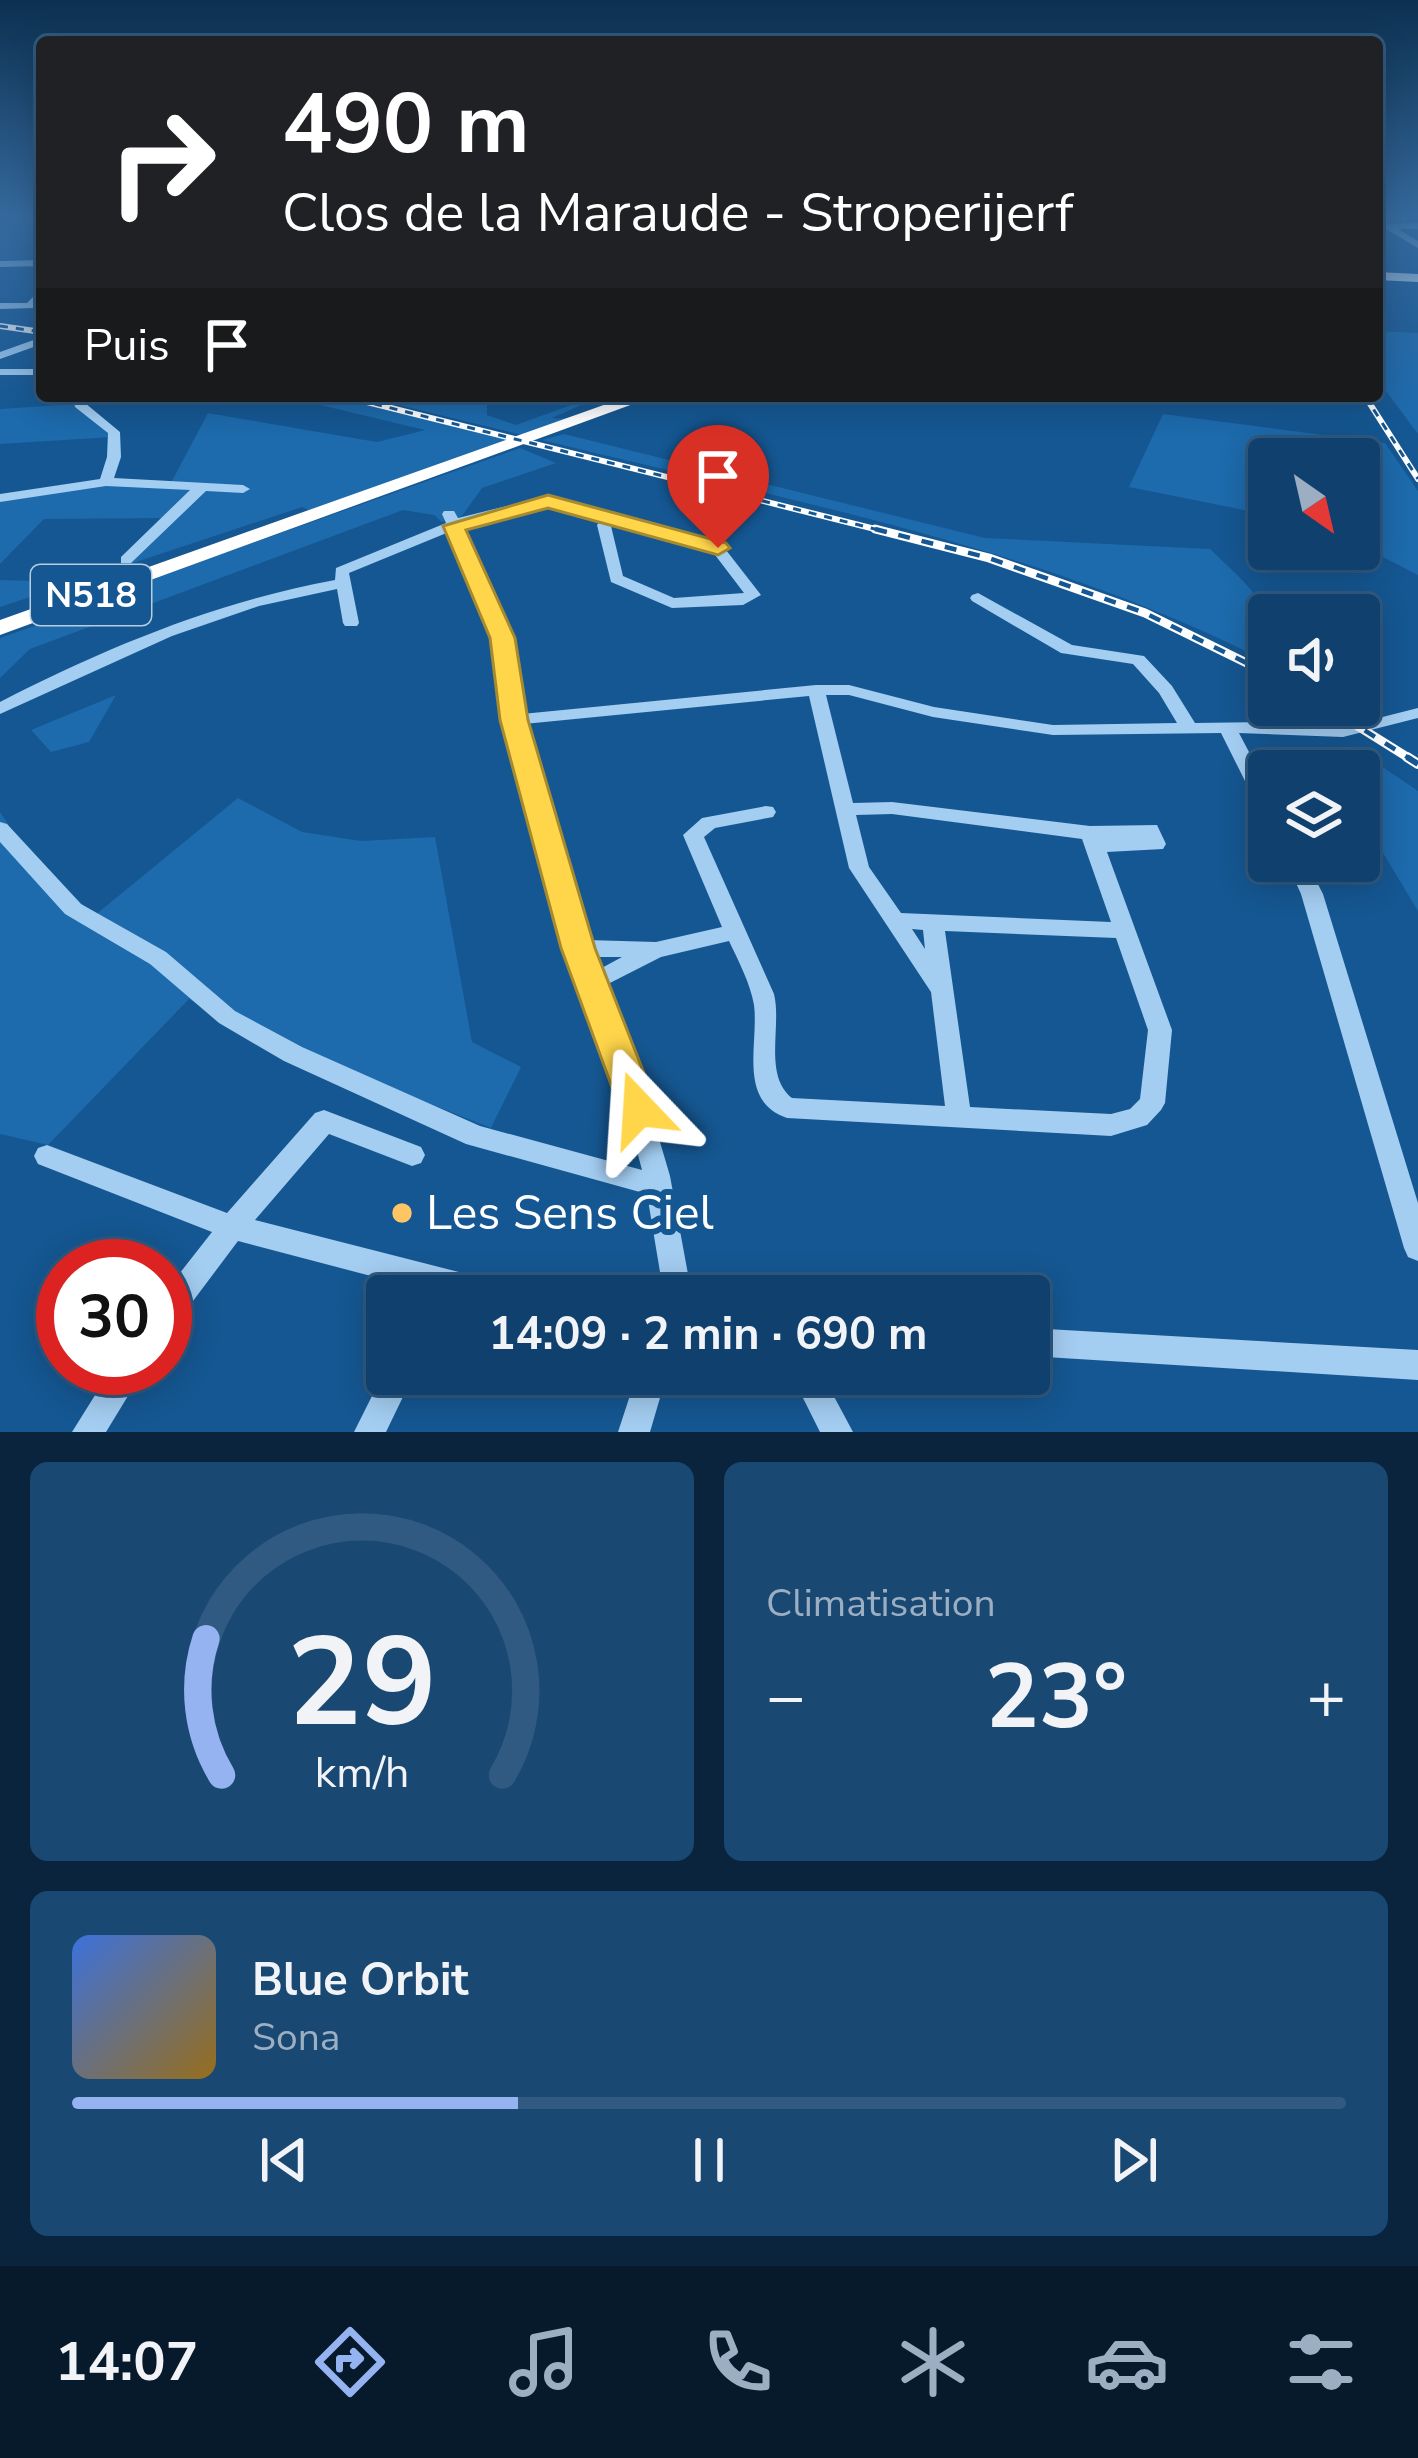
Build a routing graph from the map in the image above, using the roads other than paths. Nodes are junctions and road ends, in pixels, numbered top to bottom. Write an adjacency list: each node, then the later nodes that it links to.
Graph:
1 (36, 301): 2 (street)
2 (0, 302)
3 (36, 343): 4 (street)
4 (2, 358)
5 (0, 372): 6 (street)
6 (36, 372)
7 (80, 402): 9 (street)
8 (629, 402): 14 (highway, N518)
9 (106, 482): 10 (street); 12 (street)
10 (202, 488): 11 (street); 16 (street)
11 (243, 489)
12 (0, 498)
13 (612, 518): 13 (street); 15 (street)
14 (305, 519): 19 (highway, N518); 21 (highway, N518)
15 (454, 525): 17 (street); 25 (street)
16 (126, 560)
17 (343, 583): 20 (street); 23 (street)
18 (978, 598): 27 (street)
19 (0, 616)
20 (351, 622)
21 (0, 628)
22 (816, 690): 25 (street); 27 (street); 29 (street)
23 (0, 709)
24 (1418, 713): 26 (street)
25 (514, 720): 37 (street)
26 (1226, 726): 27 (street); 28 (street)
27 (1189, 727)
28 (1248, 768)
29 (848, 809): 33 (street); 35 (street)
30 (766, 812): 36 (street)
31 (0, 829): 44 (street)
32 (1305, 882): 46 (street)
33 (897, 921): 34 (street); 40 (street)
34 (933, 923): 35 (street); 40 (street)
35 (1125, 930): 41 (street)
36 (735, 932): 38 (street); 41 (street)
37 (578, 948): 38 (street); 39 (street)
38 (656, 950): 39 (street)
39 (590, 981): 44 (street)
40 (942, 991): 41 (street)
41 (958, 1118)
42 (412, 1155): 45 (street)
43 (47, 1156): 45 (street)
44 (659, 1186): 48 (street)
45 (232, 1227): 47 (street); 49 (street)
46 (1418, 1248)
47 (391, 1275)
48 (674, 1275)
49 (192, 1280)
50 (1050, 1343): 51 (street)
51 (1418, 1366)
52 (112, 1395): 56 (street)
53 (388, 1395): 57 (street)
54 (645, 1395): 58 (street)
55 (817, 1395): 59 (street)
56 (88, 1432)
57 (370, 1432)
58 (634, 1432)
59 (837, 1432)

